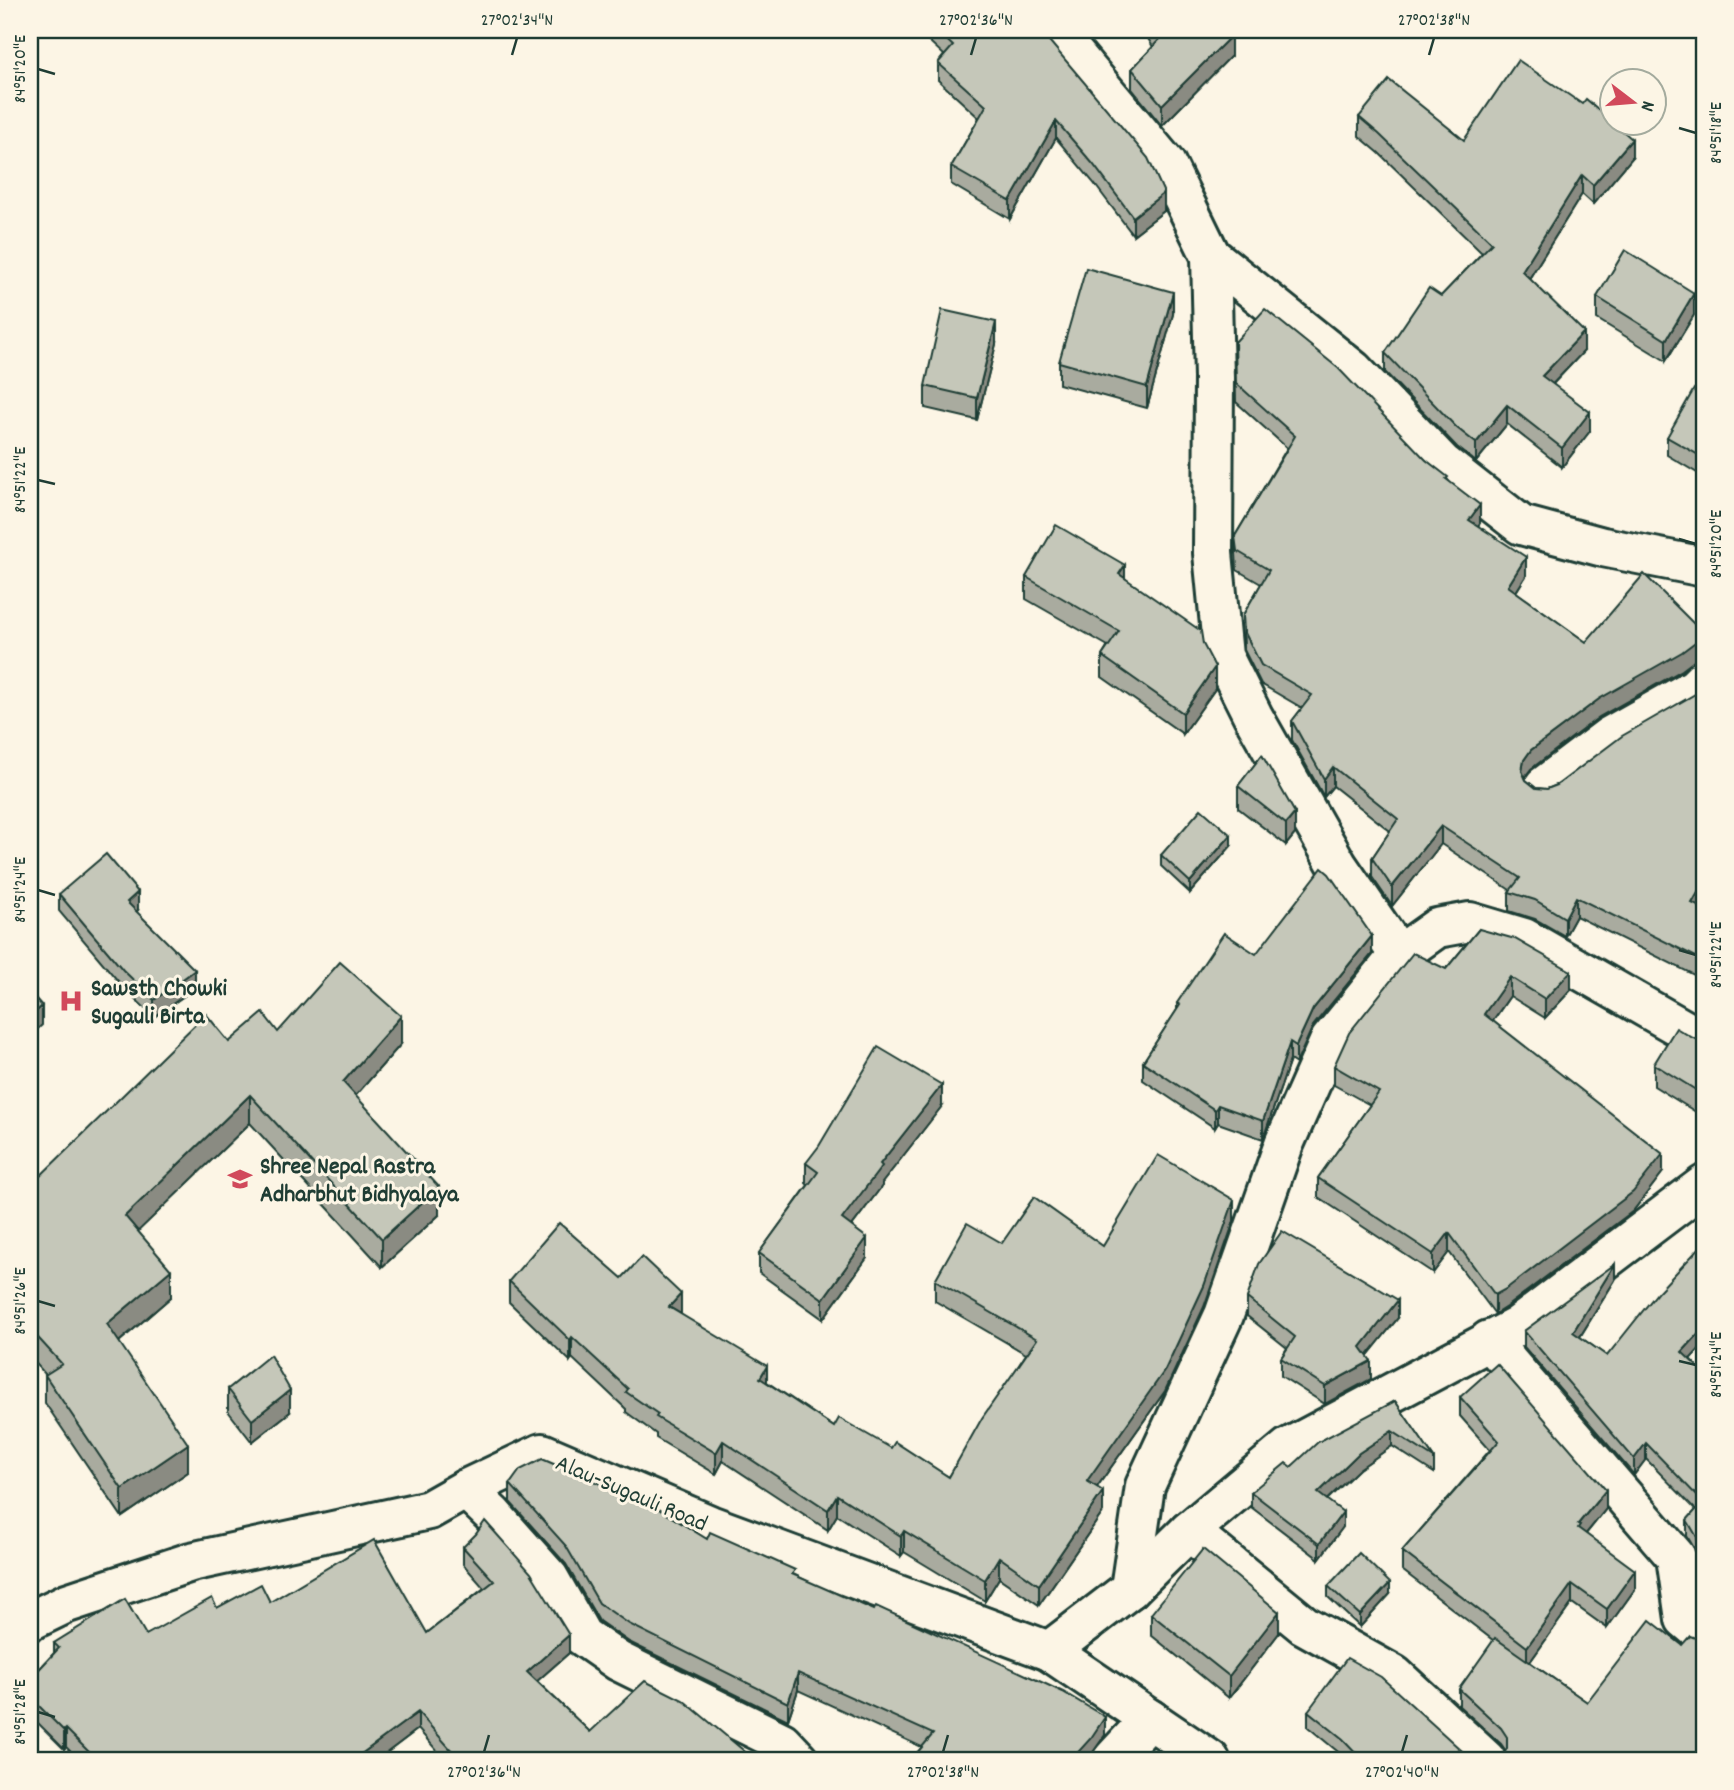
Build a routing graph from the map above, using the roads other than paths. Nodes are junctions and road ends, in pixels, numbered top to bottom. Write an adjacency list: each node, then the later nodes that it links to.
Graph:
1 (1054, 30): 2 (street)
2 (1211, 256): 3 (street); 6 (street)
3 (1704, 567)
4 (1704, 679): 5 (street)
5 (1544, 786)
6 (1399, 955): 7 (street); 12 (street)
7 (1704, 1041)
8 (1704, 1185): 9 (street)
9 (1489, 1340): 11 (street); 14 (street)
10 (466, 1489): 13 (street, Alau-Sugauli Road); 15 (street, Alau-Sugauli Road); 17 (street)
11 (1189, 1531): 12 (street); 20 (street)
12 (1130, 1589): 15 (street)
13 (30, 1621)
14 (1704, 1635)
15 (1049, 1651): 16 (street, Alau-Sugauli Road)
16 (1150, 1719): 18 (street); 19 (street, Alau-Sugauli Road)
17 (799, 1760)
18 (1112, 1760)
19 (1210, 1760)
20 (1486, 1760)

